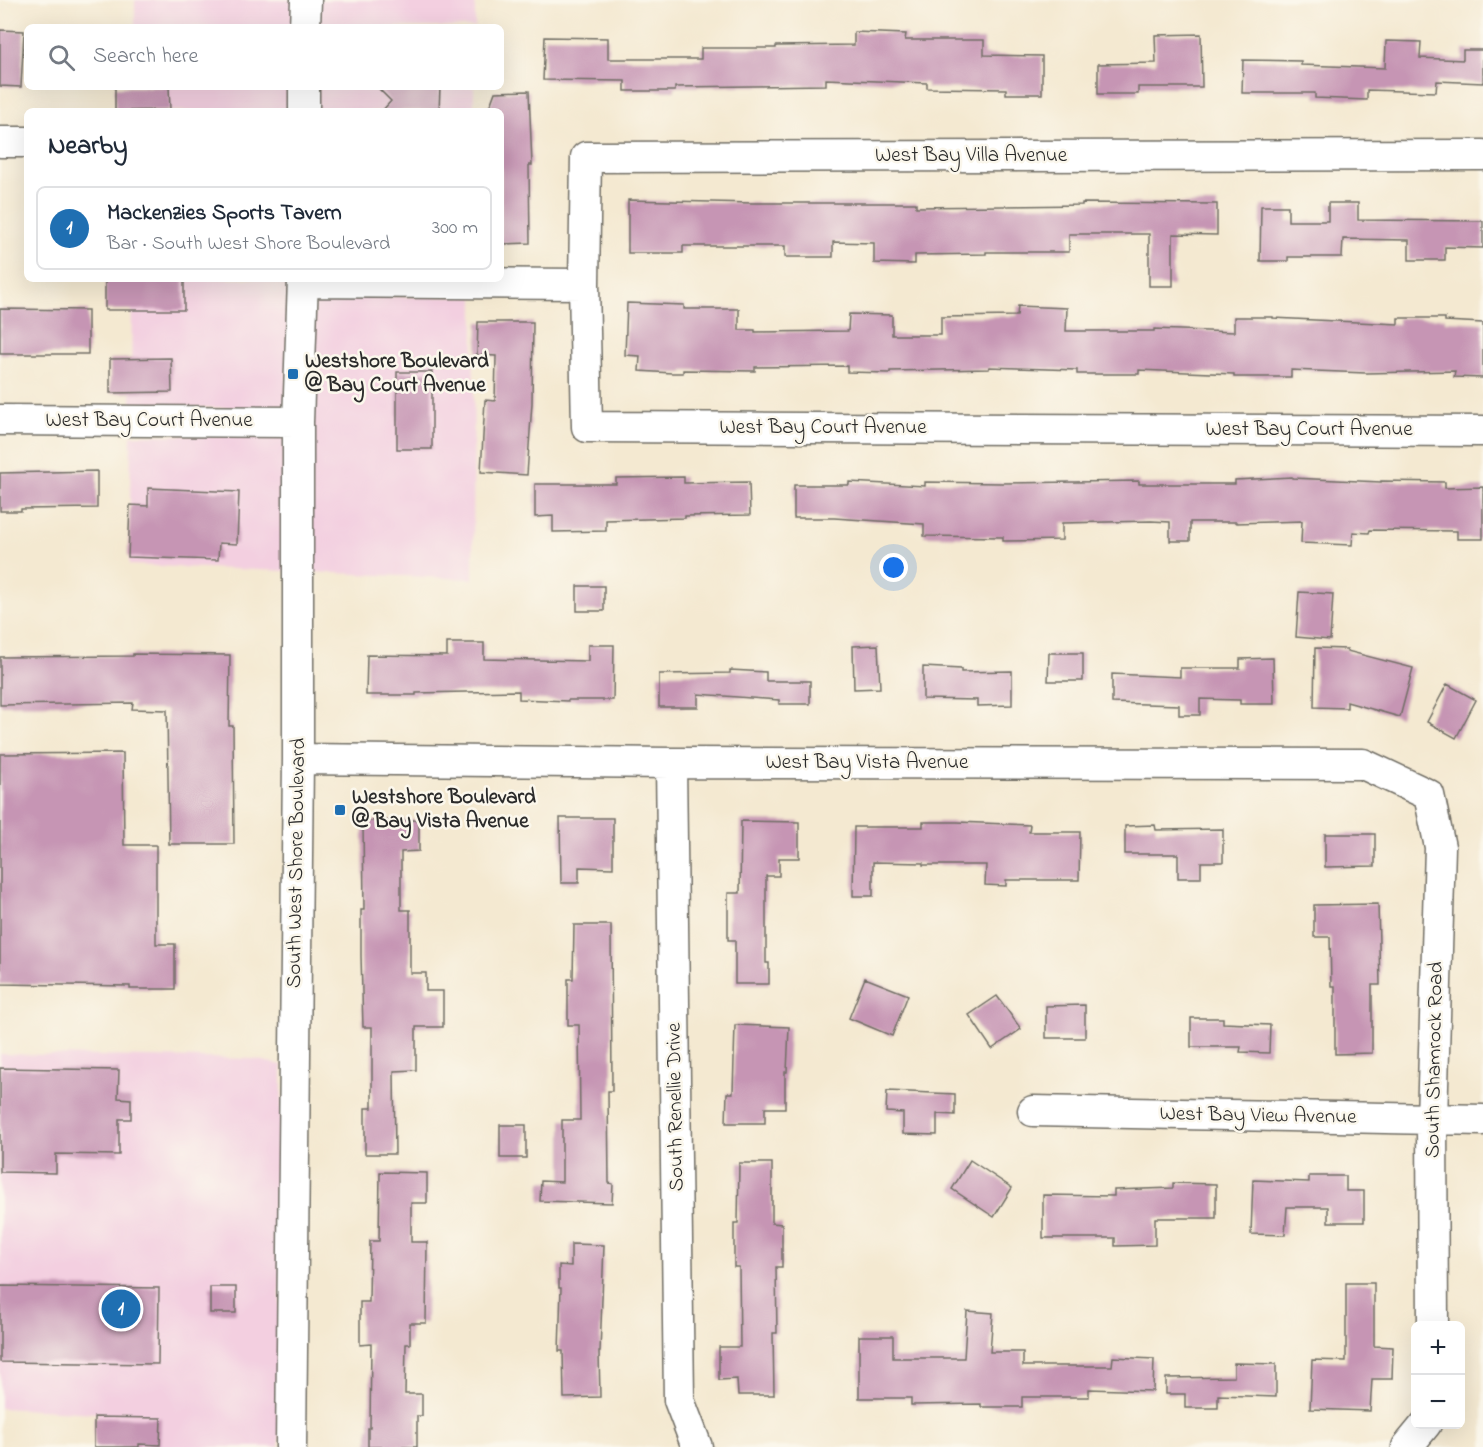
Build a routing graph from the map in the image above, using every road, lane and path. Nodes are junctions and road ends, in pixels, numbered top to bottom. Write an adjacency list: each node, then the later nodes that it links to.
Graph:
1 (306, 0): 2 (street)
2 (305, 24)
3 (304, 90): 4 (street)
4 (304, 108)
5 (0, 142): 6 (street)
6 (24, 142)
7 (1483, 155): 10 (street, West Bay Villa Avenue)
8 (303, 282): 12 (street, South West Shore Boulevard)
9 (397, 282): 10 (street)
10 (584, 284): 13 (street, West Bay Court Avenue)
11 (0, 420): 12 (street, West Bay Court Avenue)
12 (298, 422): 14 (street, South West Shore Boulevard)
13 (1483, 431)
14 (298, 759): 15 (street, West Bay Vista Avenue); 22 (street, South West Shore Boulevard)
15 (671, 763): 16 (street, West Bay Vista Avenue); 23 (street, South Renellie Drive)
16 (1430, 795): 18 (street, South Shamrock Road)
17 (1032, 1111): 18 (street, West Bay View Avenue)
18 (1432, 1120): 19 (street, West Bay View Avenue); 20 (street, South Shamrock Road)
19 (1483, 1120)
20 (1433, 1321)
21 (1423, 1429): 24 (street)
22 (291, 1447)
23 (697, 1447)
24 (1407, 1447)

